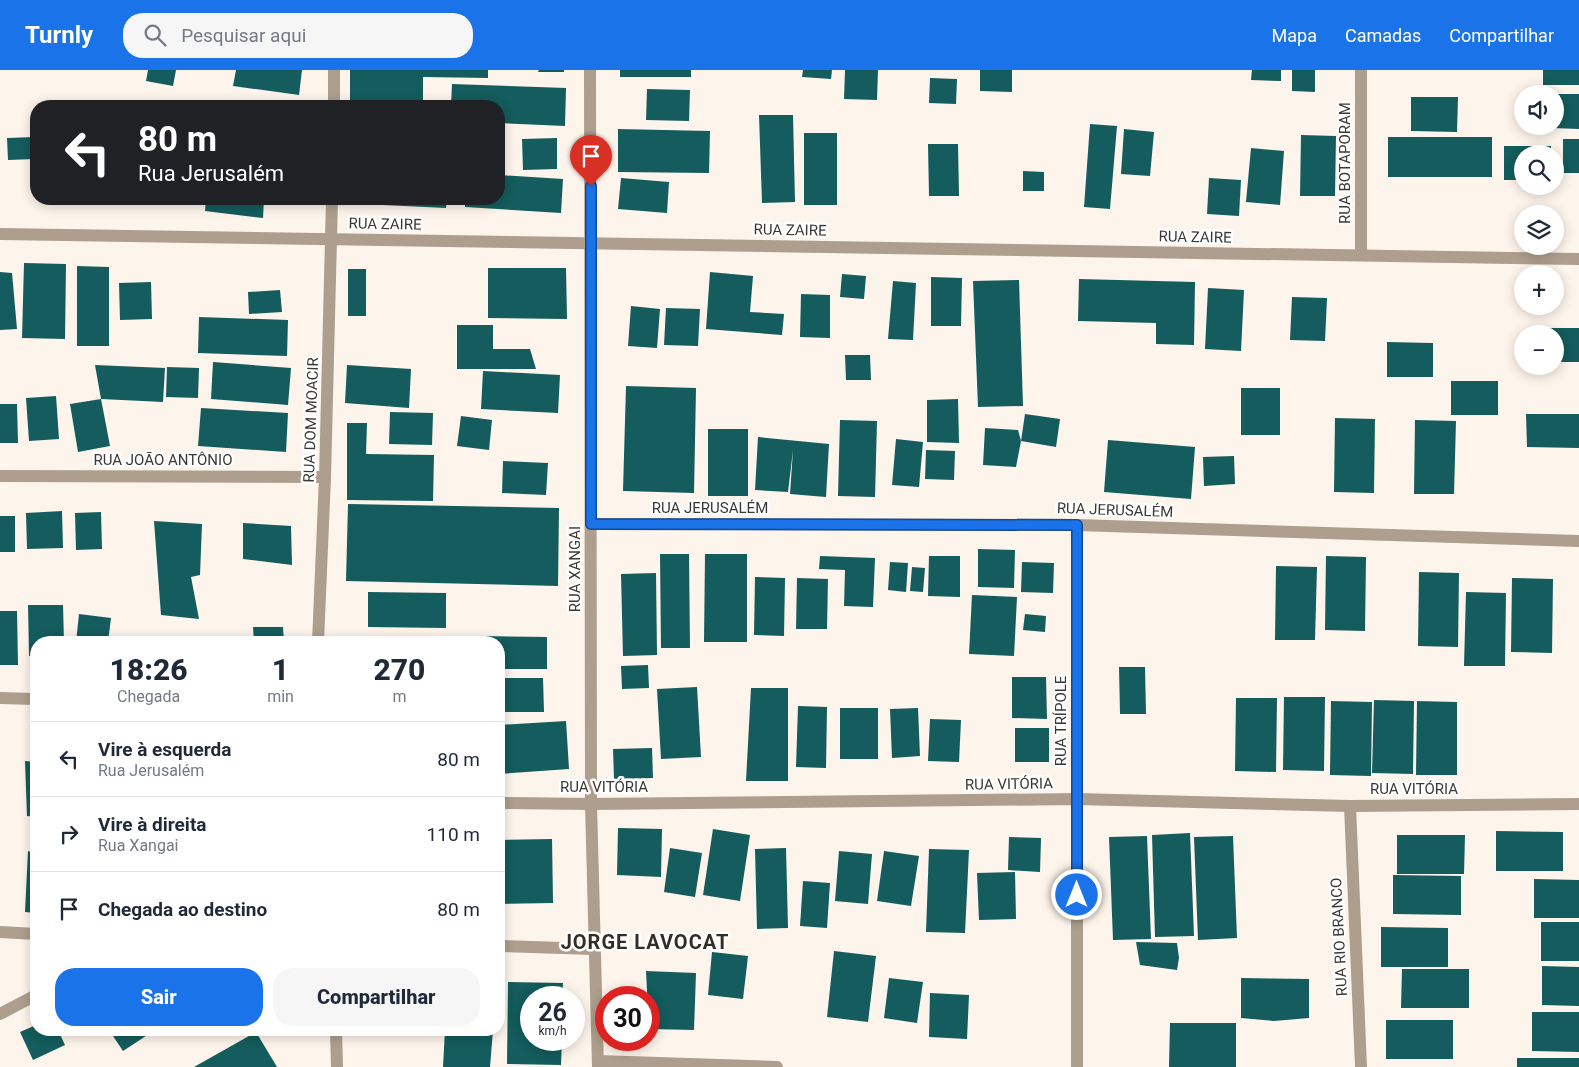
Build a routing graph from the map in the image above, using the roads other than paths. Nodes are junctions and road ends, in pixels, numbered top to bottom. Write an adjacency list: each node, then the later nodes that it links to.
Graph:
1 (334, 70): 4 (street)
2 (590, 70): 8 (street, RUA XANGAI)
3 (1361, 70): 9 (street, RUA BOTAPORAM)
4 (334, 100)
5 (332, 205): 7 (street, RUA DOM MOACIR)
6 (0, 234): 7 (street, RUA ZAIRE)
7 (332, 239): 8 (street, RUA ZAIRE); 12 (street, RUA DOM MOACIR)
8 (591, 244): 9 (street, RUA ZAIRE); 13 (street, RUA XANGAI)
9 (1361, 255): 10 (street, RUA ZAIRE)
10 (1579, 259)
11 (0, 476): 12 (street, RUA JOÃO ANTÔNIO)
12 (325, 477): 16 (street, RUA DOM MOACIR)
13 (591, 524): 14 (street, RUA JERUSALÉM); 21 (street, RUA XANGAI)
14 (1077, 525): 15 (street, RUA JERUSALÉM); 19 (street, RUA TRÍPOLE)
15 (1579, 542)
16 (318, 636)
17 (0, 698): 18 (street)
18 (30, 699)
19 (1077, 800): 21 (street, RUA VITÓRIA); 23 (street, RUA VITÓRIA); 34 (street, RUA TRÍPOLE)
20 (505, 803): 21 (street, RUA VITÓRIA)
21 (592, 804): 27 (street, RUA XANGAI)
22 (1579, 804): 23 (street, RUA VITÓRIA)
23 (1350, 806): 35 (street, RUA RIO BRANCO)
24 (0, 932): 25 (street)
25 (30, 934)
26 (505, 946): 27 (street)
27 (594, 949): 31 (street, RUA XANGAI)
28 (30, 998): 29 (street)
29 (0, 1014)
30 (336, 1036): 32 (street)
31 (598, 1064): 33 (street)
32 (337, 1067)
33 (777, 1067)
34 (1077, 1067)
35 (1361, 1067)

